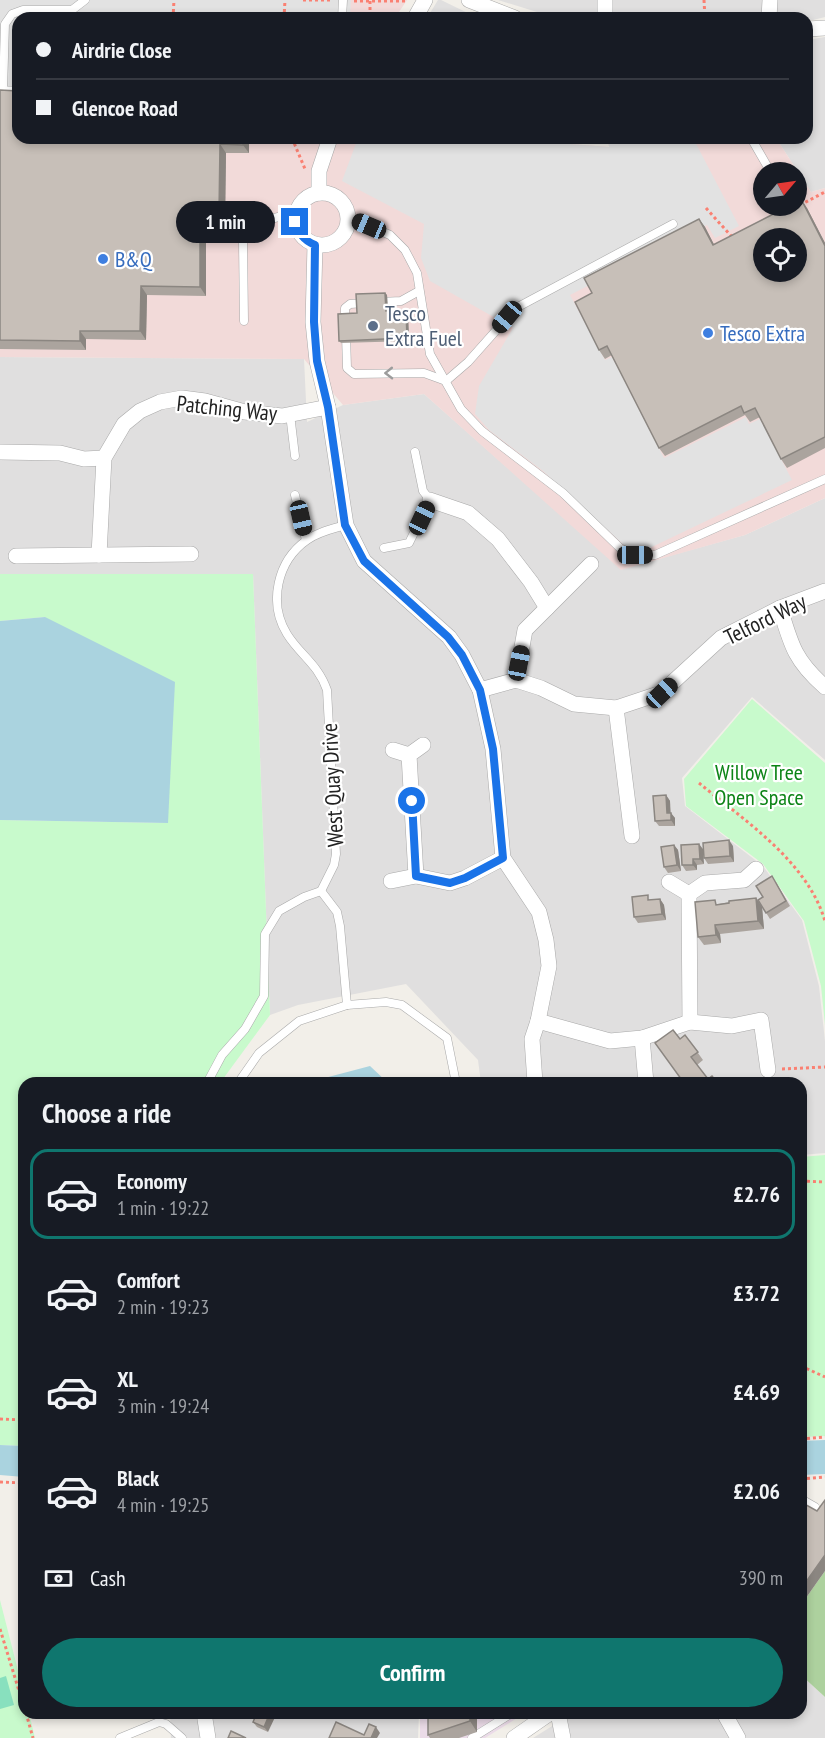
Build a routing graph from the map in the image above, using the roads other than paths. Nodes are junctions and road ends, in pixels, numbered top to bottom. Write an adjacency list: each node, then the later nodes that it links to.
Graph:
1 (85, 0): 3 (lane)
2 (469, 0): 4 (street)
3 (18, 12)
4 (497, 12)
5 (12, 14): 6 (lane)
6 (12, 91)
7 (328, 144): 10 (street)
8 (754, 144): 9 (lane)
9 (765, 162)
10 (320, 193): 11 (street); 12 (street)
11 (296, 213): 14 (street); 16 (lane)
12 (348, 217): 14 (street); 15 (lane)
13 (673, 224): 17 (lane)
14 (315, 245): 18 (street)
15 (420, 291): 17 (lane); 17 (lane, one-way to 15)
16 (244, 321)
17 (446, 381): 24 (lane)
18 (328, 407): 19 (street, Patching Way); 27 (street)
19 (290, 414): 22 (lane); 23 (street, Patching Way)
20 (0, 452): 23 (street)
21 (415, 452): 26 (lane)
22 (295, 456)
23 (104, 458): 31 (street, Patching Way)
24 (825, 479)
25 (295, 495): 28 (lane)
26 (430, 500): 29 (lane); 35 (street)
27 (345, 525): 28 (lane, West Quay Drive); 39 (street)
28 (306, 540): 50 (lane, West Quay Drive)
29 (384, 548)
30 (191, 554): 31 (street)
31 (99, 555): 32 (street)
32 (16, 556)
33 (591, 564): 35 (street)
34 (825, 591): 36 (street, Telford Way)
35 (547, 608): 37 (street)
36 (780, 608): 38 (street); 40 (street, Telford Way)
37 (516, 680): 39 (street); 40 (street, Telford Way)
38 (825, 687)
39 (480, 690): 45 (street)
40 (616, 708): 44 (street)
41 (423, 745): 43 (street)
42 (393, 750): 43 (street)
43 (409, 755): 47 (street)
44 (632, 836)
45 (503, 858): 47 (street); 53 (street)
46 (756, 869): 51 (street)
47 (416, 876): 48 (street)
48 (392, 881)
49 (669, 882): 51 (street)
50 (321, 891): 52 (lane); 57 (lane)
51 (689, 894): 54 (street)
52 (347, 1005): 58 (lane); 59 (lane)
53 (538, 1021): 55 (street); 60 (street)
54 (690, 1022): 55 (street); 56 (street)
55 (642, 1038): 61 (street)
56 (768, 1070)
57 (210, 1077)
58 (242, 1077)
59 (455, 1077)
60 (535, 1077)
61 (645, 1077)
62 (807, 1503): 63 (lane)
63 (815, 1508)
64 (205, 1719): 71 (street)
65 (502, 1719): 72 (lane)
66 (541, 1719): 73 (street)
67 (559, 1719): 74 (street)
68 (727, 1719): 75 (street)
69 (120, 1738): 70 (lane)
70 (182, 1738)
71 (208, 1738)
72 (472, 1738)
73 (514, 1738)
74 (563, 1738)
75 (738, 1738)

